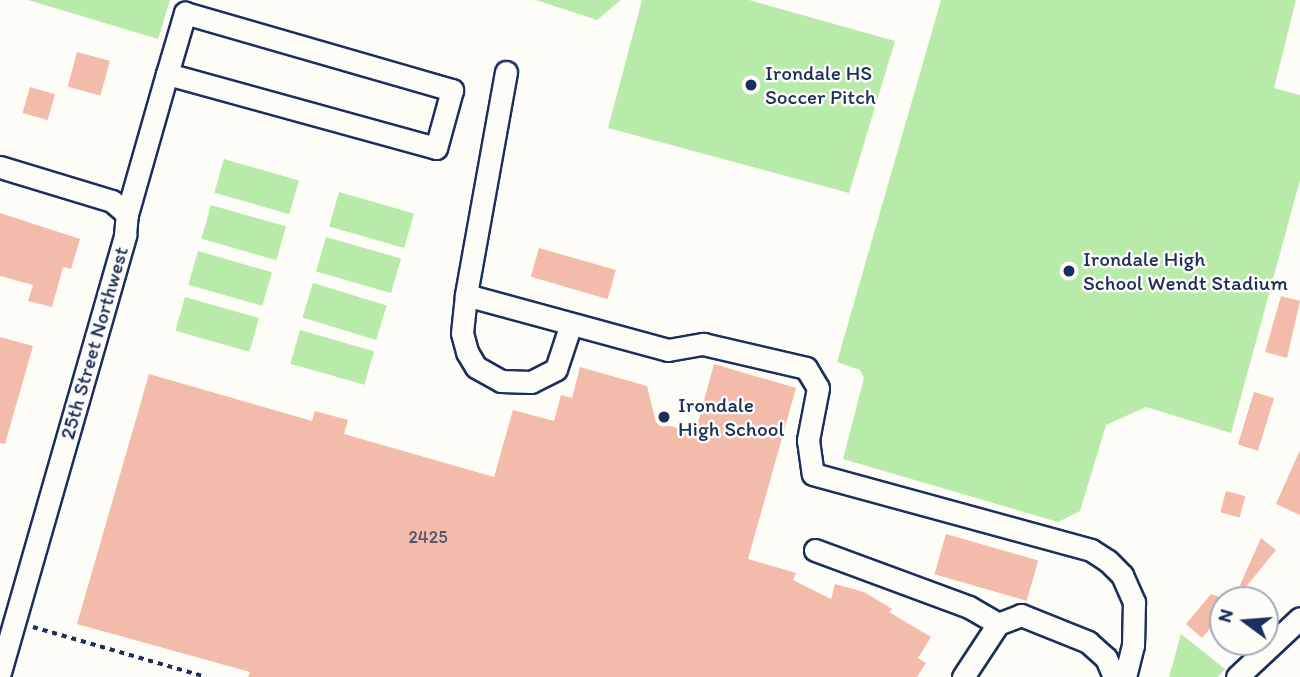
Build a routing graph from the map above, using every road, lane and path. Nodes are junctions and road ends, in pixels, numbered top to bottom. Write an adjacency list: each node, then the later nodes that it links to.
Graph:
1 (506, 72): 5 (street)
2 (167, 74): 2 (street, 25th Street Northwest); 4 (street, 25th Street Northwest)
3 (0, 167): 4 (street)
4 (127, 214): 9 (street, 25th Street Northwest)
5 (466, 295): 6 (street); 6 (street)
6 (571, 324): 15 (street)
7 (816, 550): 10 (street)
8 (1300, 618): 16 (street)
9 (14, 622): 11 (street, 25th Street Northwest); 12 (path)
10 (998, 624): 13 (street); 14 (street)
11 (0, 672)
12 (206, 677)
13 (963, 677)
14 (1114, 677)
15 (1125, 677)
16 (1237, 677)

